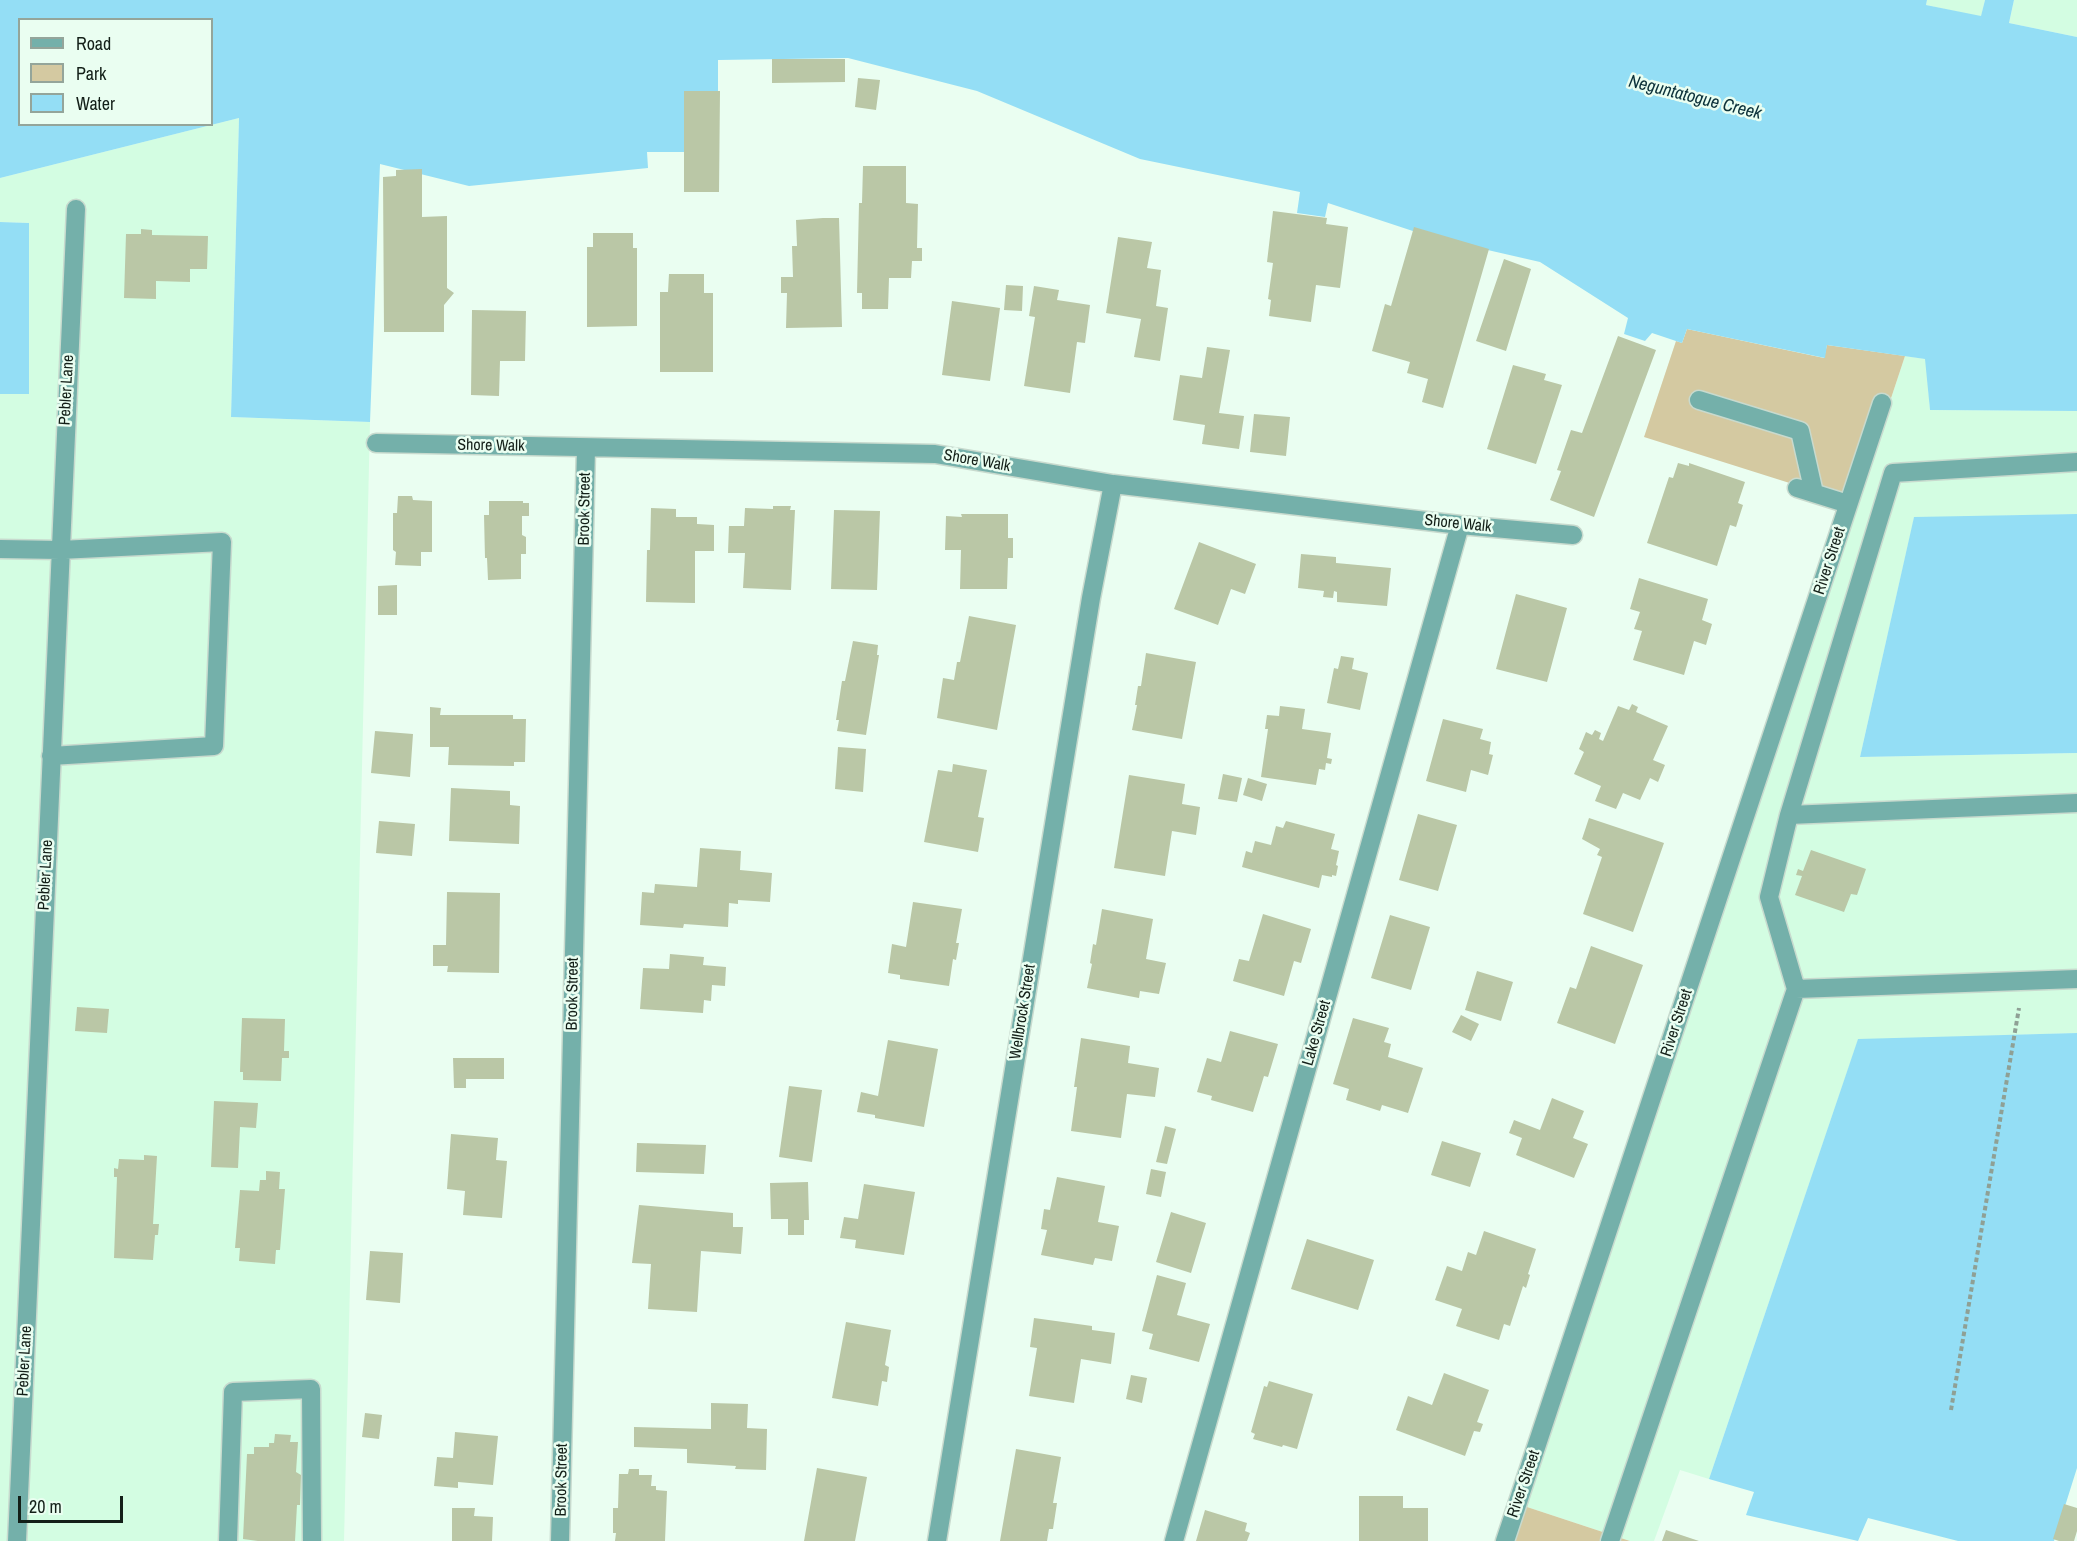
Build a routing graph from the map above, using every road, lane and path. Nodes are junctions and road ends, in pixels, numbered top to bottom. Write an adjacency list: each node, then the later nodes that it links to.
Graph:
1 (76, 209): 12 (street, Pebler Lane)
2 (1698, 400): 8 (street)
3 (1882, 403): 8 (street, River Street)
4 (376, 443): 5 (street, Shore Walk)
5 (586, 448): 7 (street, Shore Walk); 23 (street, Brook Street)
6 (2077, 462): 15 (street)
7 (1113, 484): 9 (street, Shore Walk); 24 (street, Wellbrock Street)
8 (1848, 504): 26 (street, River Street)
9 (1460, 525): 10 (street, Shore Walk); 25 (street, Lake Street)
10 (1573, 535)
11 (0, 549): 12 (street)
12 (60, 550): 13 (street, Pebler Lane); 13 (street)
13 (51, 756): 20 (street, Pebler Lane)
14 (2077, 803): 15 (street)
15 (1789, 815): 17 (street)
16 (2077, 979): 17 (street)
17 (1796, 988): 27 (street)
18 (2016, 1027): 19 (path)
19 (1951, 1410)
20 (17, 1541)
21 (228, 1541): 22 (street)
22 (312, 1541)
23 (561, 1541)
24 (937, 1541)
25 (1174, 1541)
26 (1504, 1541)
27 (1610, 1541)

